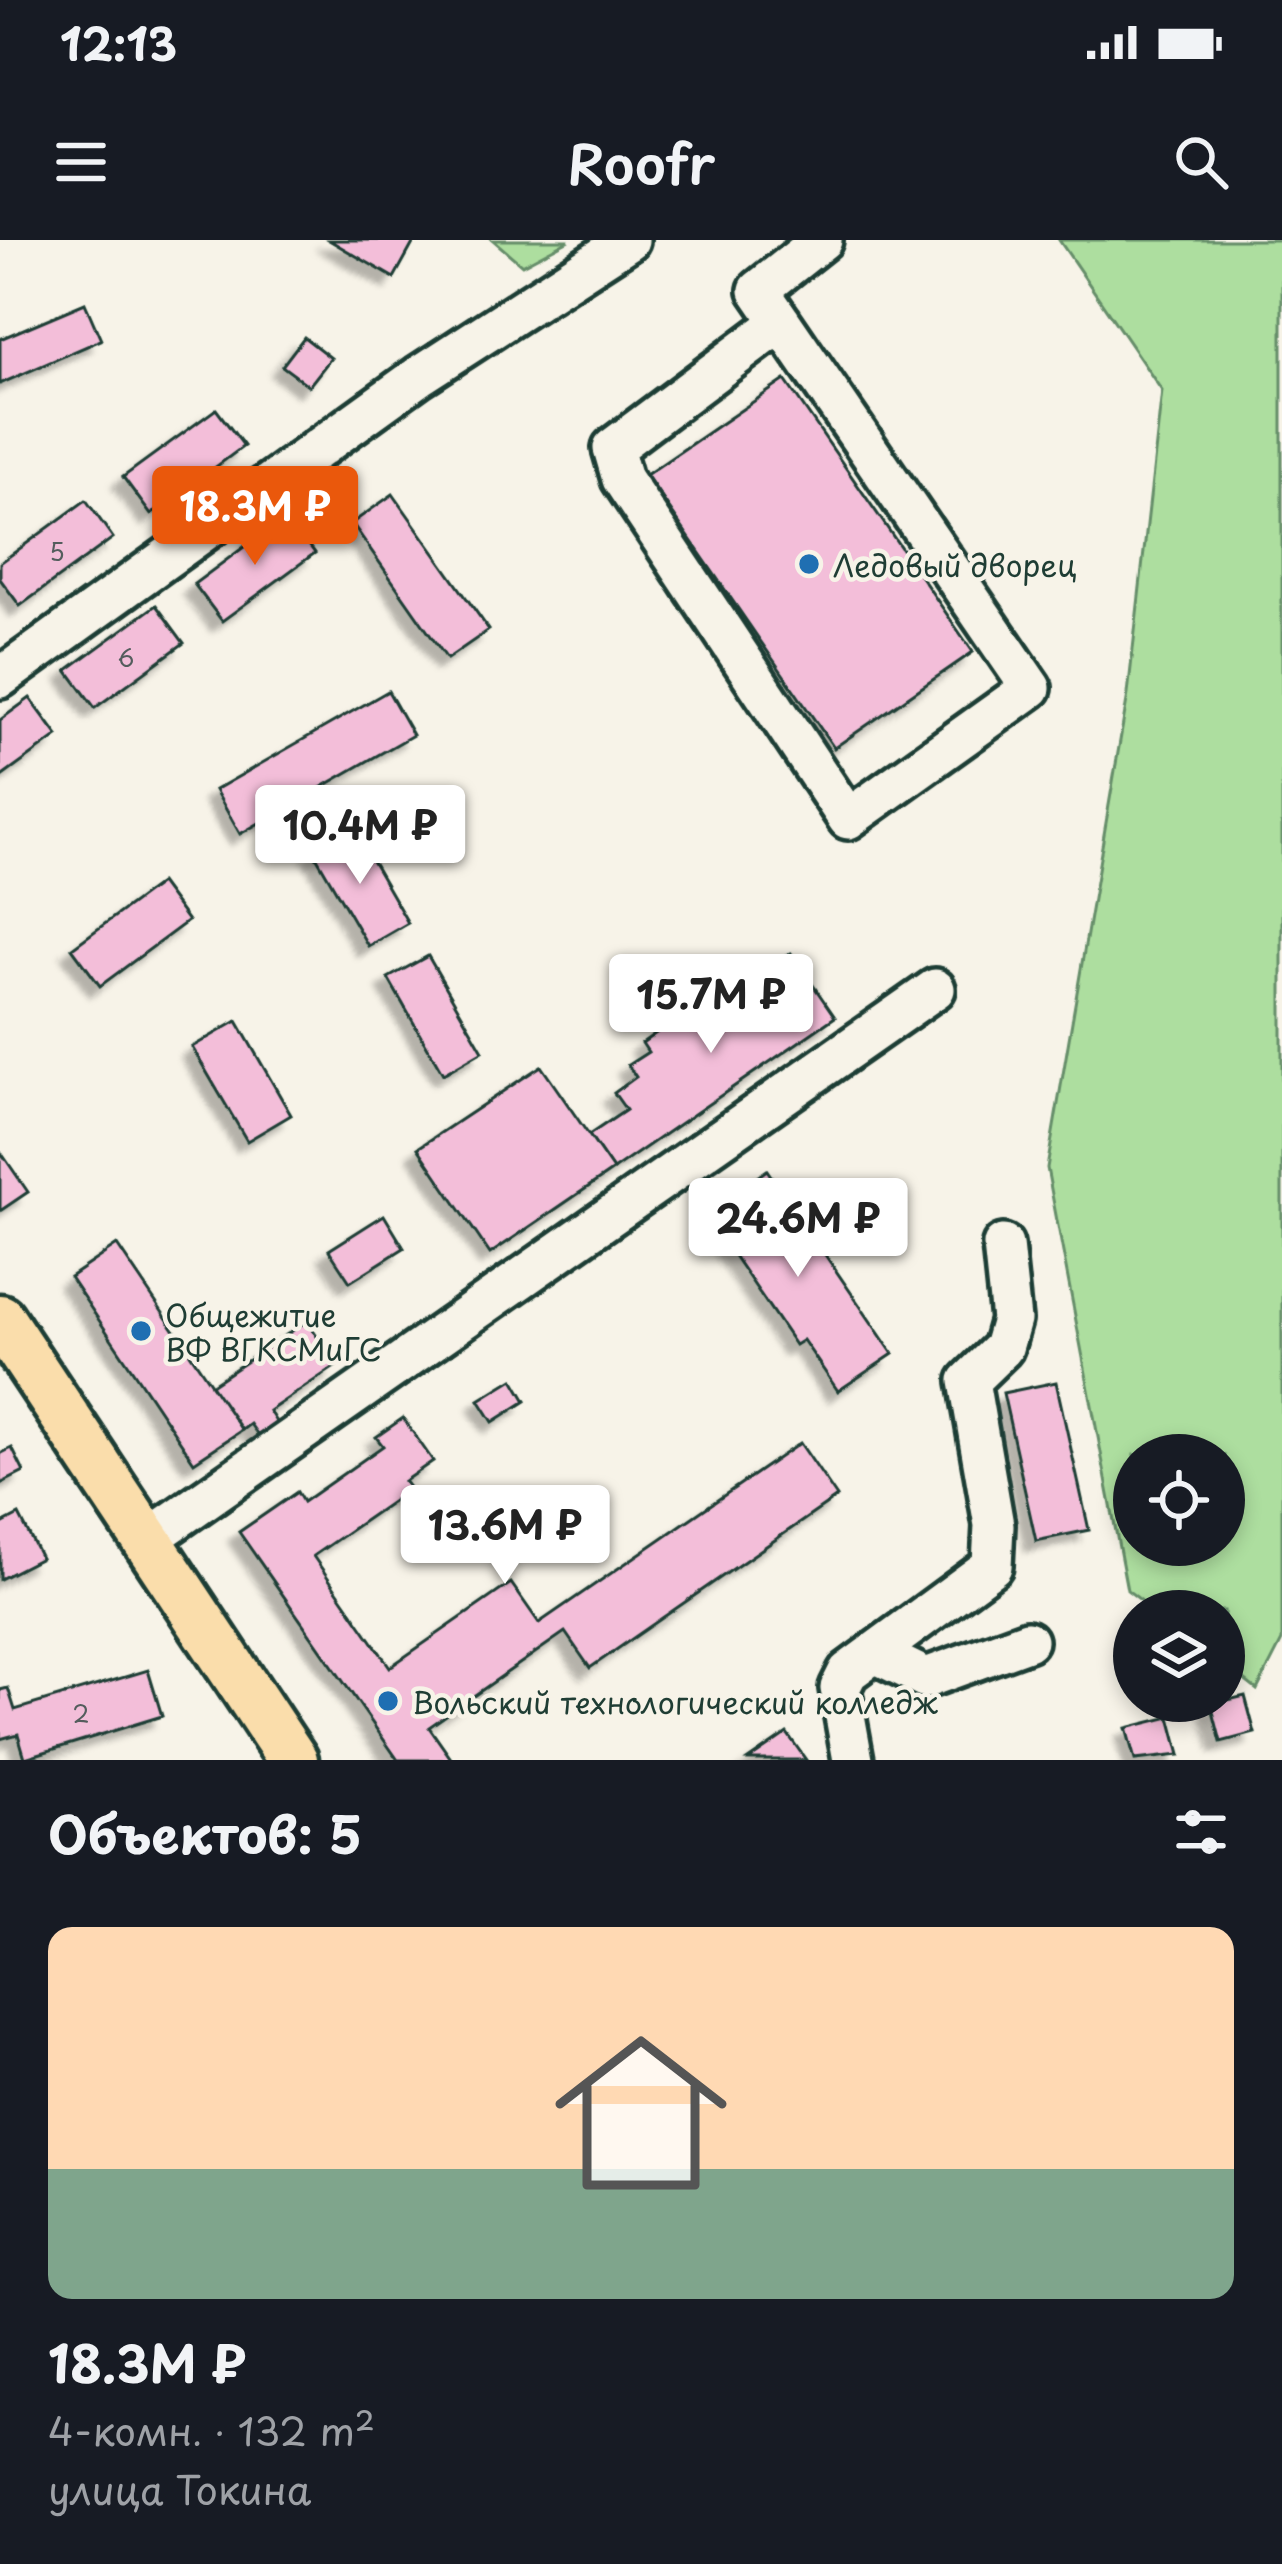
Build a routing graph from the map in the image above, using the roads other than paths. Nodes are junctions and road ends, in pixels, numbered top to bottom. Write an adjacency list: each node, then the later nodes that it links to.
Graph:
1 (628, 240): 4 (street)
2 (822, 240): 3 (street)
3 (781, 322): 3 (street)
4 (0, 678)
5 (935, 988): 8 (street)
6 (1004, 1245): 10 (street)
7 (0, 1319): 8 (main road)
8 (147, 1540): 11 (main road)
9 (1027, 1641): 10 (street)
10 (875, 1653): 12 (street)
11 (279, 1757)
12 (853, 1760)

